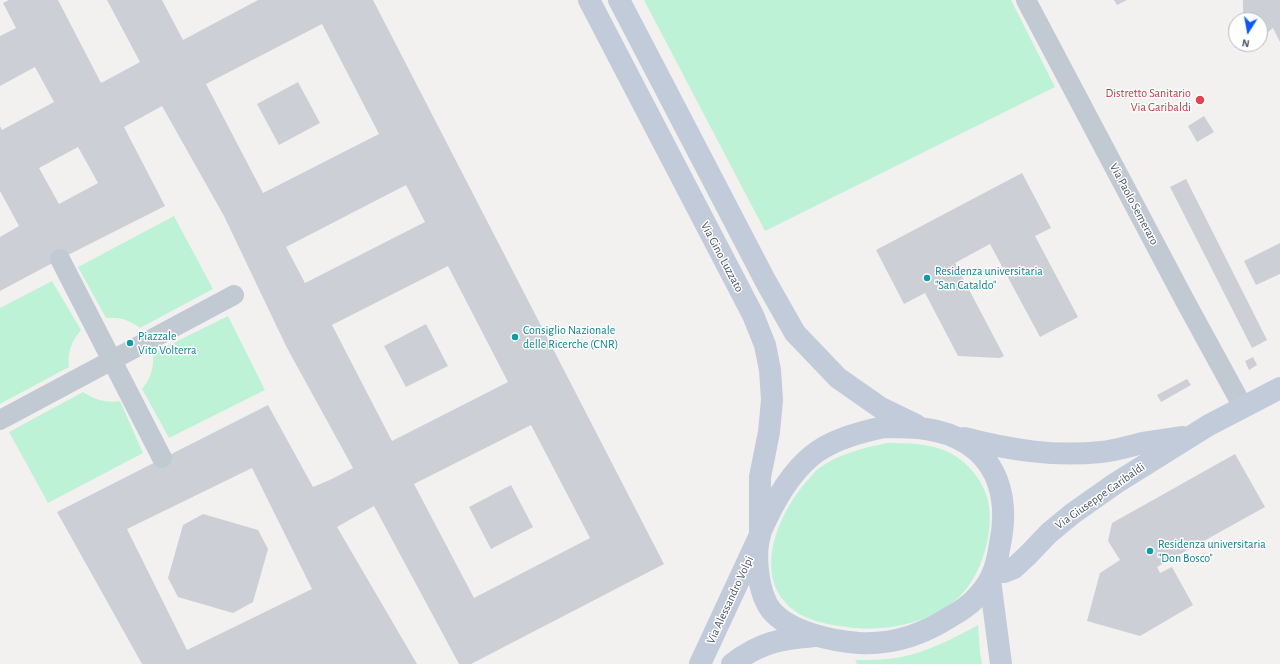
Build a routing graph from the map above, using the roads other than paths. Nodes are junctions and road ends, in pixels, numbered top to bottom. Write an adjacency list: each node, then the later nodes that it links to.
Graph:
1 (588, 0): 14 (main road, Via Gino Luzzato)
2 (619, 0): 10 (main road)
3 (1026, 0): 8 (street, Via Paolo Semeraro)
4 (60, 259): 6 (street)
5 (234, 296): 6 (street)
6 (112, 360): 9 (street); 13 (street)
7 (1280, 388): 8 (main road, Via Giuseppe Garibaldi)
8 (1243, 407): 12 (main road, Via Giuseppe Garibaldi)
9 (0, 420)
10 (920, 428): 11 (main road); 14 (main road, Via Alessandro Volpi)
11 (944, 433): 12 (main road, Via Giuseppe Garibaldi); 15 (main road)
12 (1192, 436): 15 (main road, Via Giuseppe Garibaldi)
13 (162, 458)
14 (760, 535): 16 (main road, Via Gino Luzzato); 17 (main road, Via Alessandro Volpi)
15 (991, 576): 16 (main road, Via Gino Luzzato); 19 (main road)
16 (818, 635): 18 (main road)
17 (700, 664)
18 (732, 664)
19 (1000, 664)

